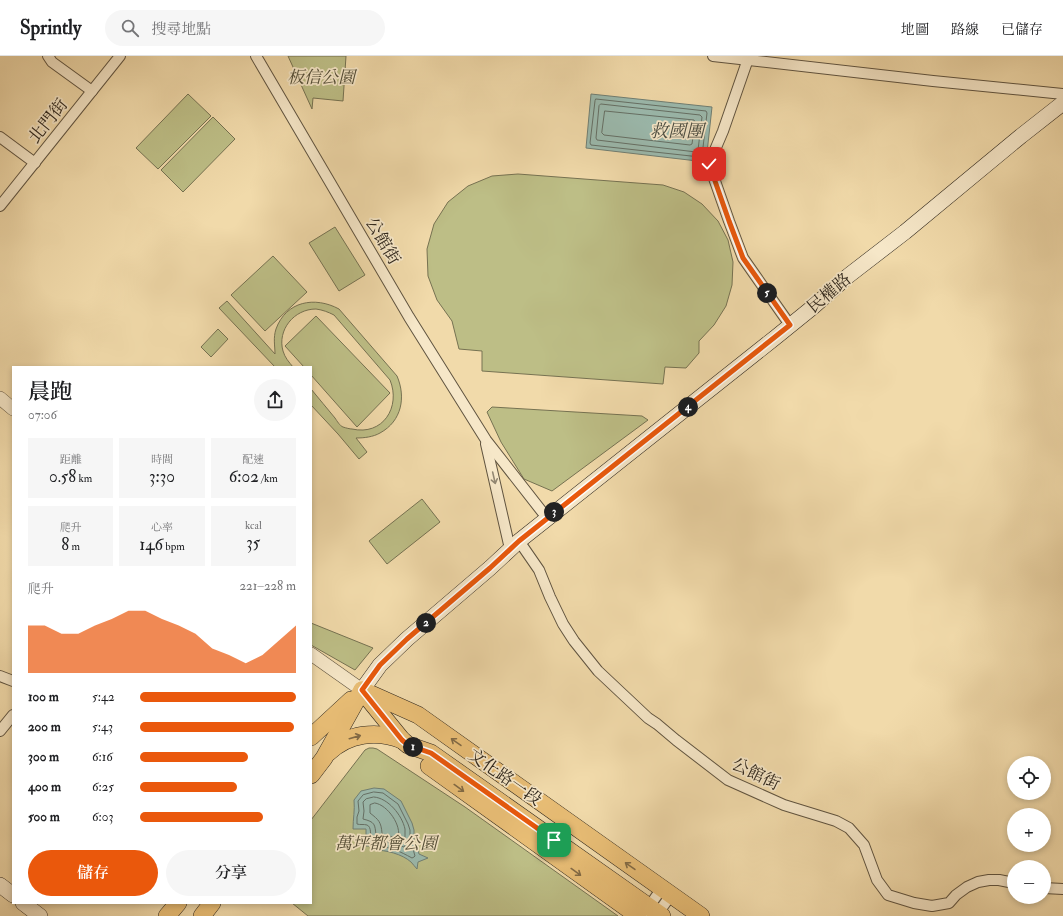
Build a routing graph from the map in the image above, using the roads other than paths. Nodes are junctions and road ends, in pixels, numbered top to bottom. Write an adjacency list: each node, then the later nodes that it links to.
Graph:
1 (48, 56): 6 (street)
2 (120, 56): 6 (street, 北門街)
3 (256, 56): 15 (street, 公館街)
4 (713, 56): 5 (street)
5 (748, 57): 7 (street); 12 (street)
6 (92, 92): 10 (street, 北門街)
7 (1063, 94)
8 (1063, 103): 12 (main road, 民權路)
9 (0, 137): 10 (street)
10 (34, 163): 11 (street, 北門街)
11 (0, 206)
12 (790, 325): 16 (main road, 民權路)
13 (0, 398): 14 (street)
14 (12, 409)
15 (486, 440): 16 (street); 17 (street, one-way to 17)
16 (547, 518): 17 (main road, 民權路)
17 (514, 545): 21 (main road, 民權路); 28 (street, 公館街)
18 (312, 655): 21 (street, 文化路一段)
19 (0, 676): 20 (street)
20 (12, 681)
21 (362, 690): 24 (main road, 民權路); 25 (main road, 文化路一段); 26 (main road, 民權路); 32 (main road, 文化路一段, one-way to 21)
22 (12, 715): 23 (street)
23 (0, 731)
24 (312, 736)
25 (405, 742): 26 (main road, one-way to 25); 37 (main road, 文化路一段, one-way to 37)
26 (324, 758): 27 (main road, 民權路)
27 (312, 774)
28 (1007, 882)
29 (0, 885): 33 (main road)
30 (1051, 888): 31 (street)
31 (1063, 889)
32 (667, 892): 37 (street); 41 (main road, 文化路一段)
33 (12, 894)
34 (24, 904): 38 (main road)
35 (177, 904): 39 (main road)
36 (211, 904): 40 (main road)
37 (651, 914)
38 (40, 916)
39 (167, 916)
40 (202, 916)
41 (701, 916)

